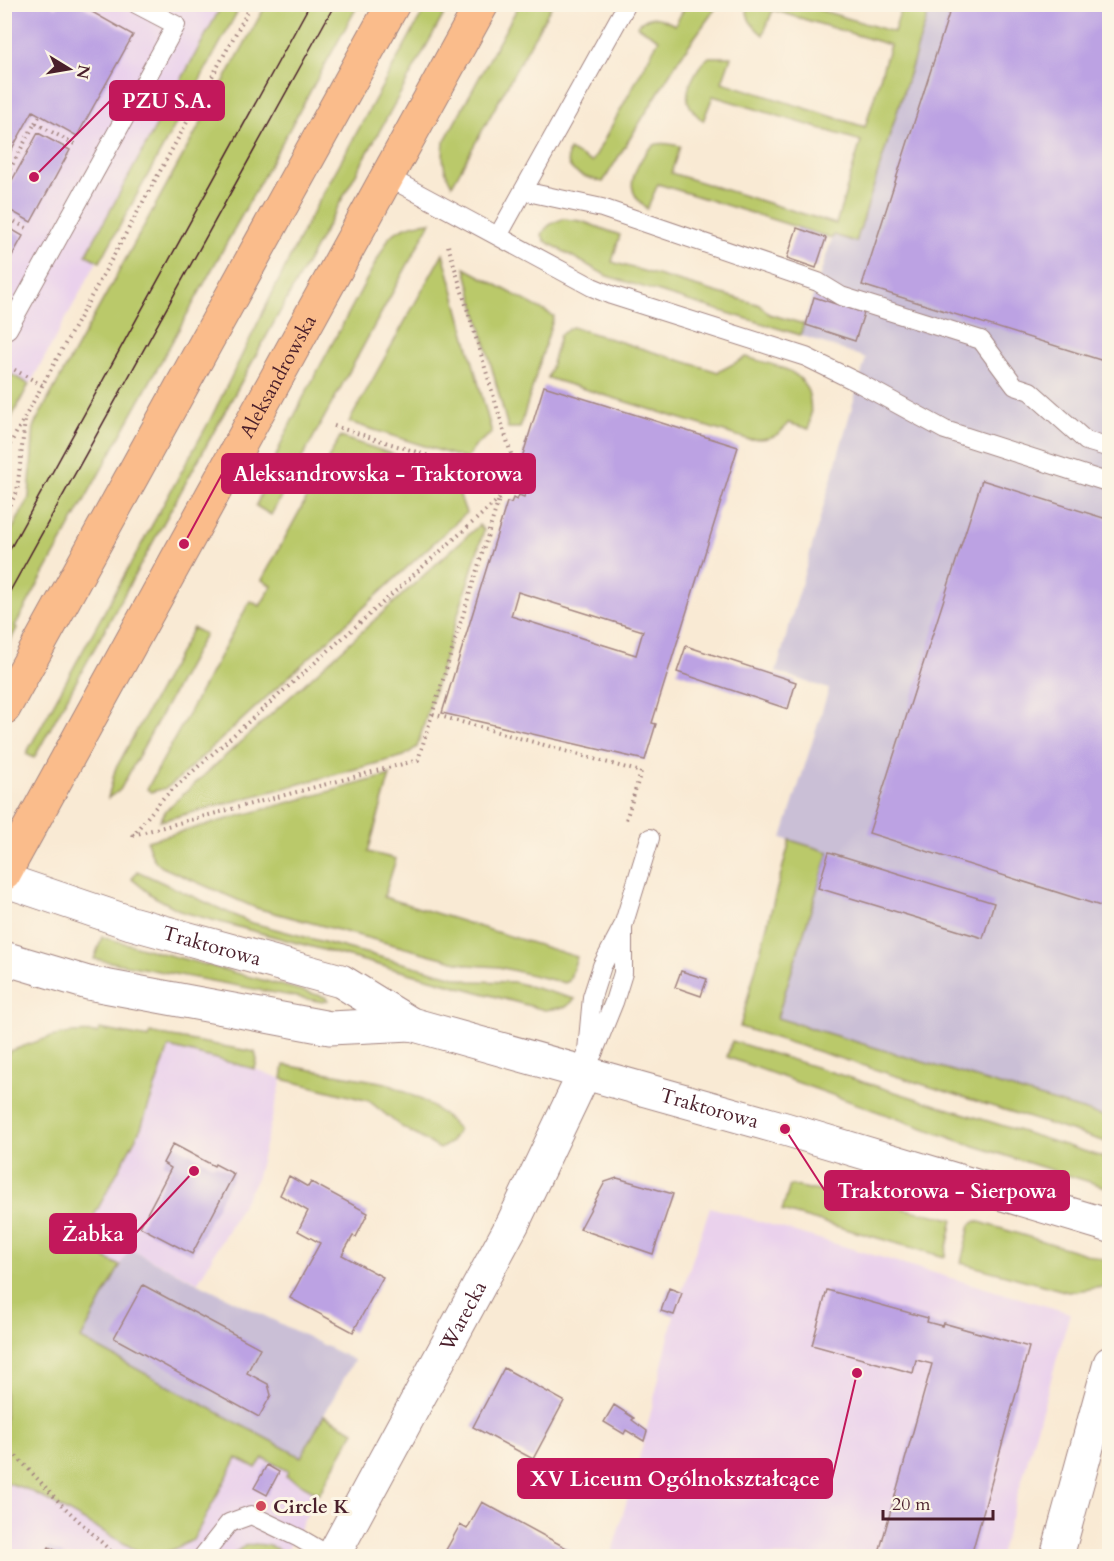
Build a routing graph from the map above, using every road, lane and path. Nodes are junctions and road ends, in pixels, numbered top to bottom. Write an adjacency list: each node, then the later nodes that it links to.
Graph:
1 (136, 4): 16 (lane)
2 (252, 4): 18 (path)
3 (393, 4): 28 (main road)
4 (482, 4): 9 (main road, Aleksandrowska)
5 (627, 4): 11 (lane)
6 (40, 115): 7 (path)
7 (35, 123): 8 (path); 10 (path)
8 (81, 148)
9 (386, 176): 14 (lane); 32 (main road, Aleksandrowska)
10 (4, 180)
11 (523, 191): 14 (lane); 21 (lane)
12 (4, 216): 13 (path)
13 (36, 233)
14 (498, 236): 24 (lane)
15 (447, 242): 23 (path)
16 (4, 331)
17 (4, 364): 18 (path)
18 (42, 385): 19 (path)
19 (25, 416): 22 (path); 27 (path)
20 (334, 426): 23 (path)
21 (1110, 448)
22 (4, 455)
23 (505, 481): 25 (path); 26 (path)
24 (1110, 483)
25 (528, 487)
26 (499, 499): 29 (path); 29 (path)
27 (4, 515)
28 (4, 708)
29 (433, 714): 30 (path)
30 (623, 830)
31 (650, 838): 36 (lane)
32 (4, 874)
33 (4, 880): 35 (street, Traktorowa)
34 (4, 958): 35 (street, Traktorowa)
35 (411, 1023): 36 (street, Traktorowa)
36 (585, 1072): 37 (street, Traktorowa); 42 (street, Warecka)
37 (1110, 1226)
38 (1110, 1363): 43 (street)
39 (4, 1443): 40 (path)
40 (116, 1557)
41 (203, 1557): 42 (lane)
42 (331, 1557)
43 (1057, 1557)

